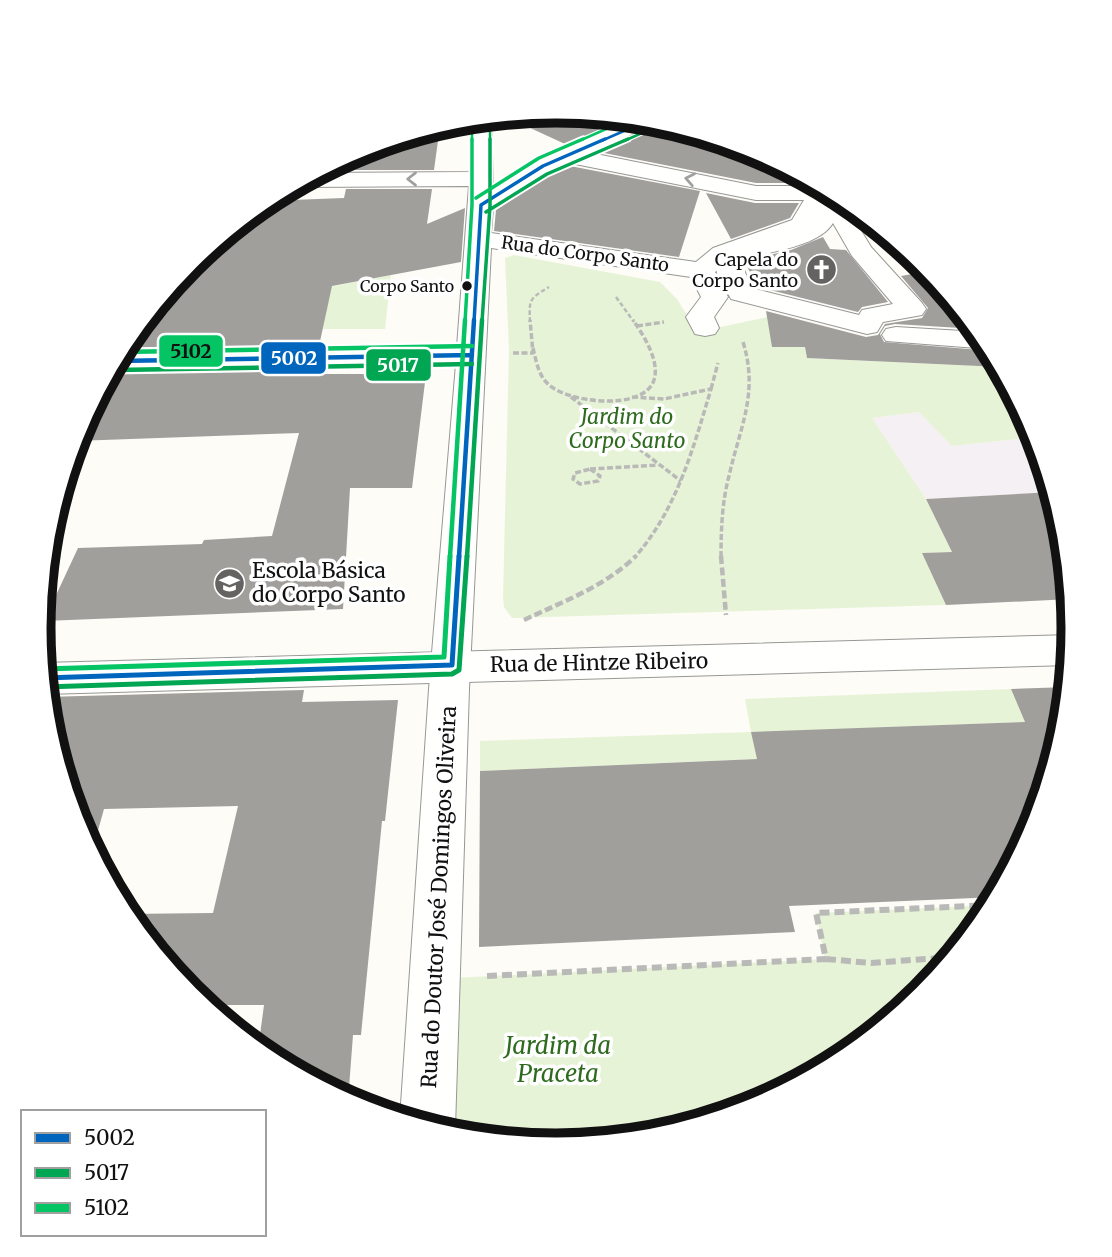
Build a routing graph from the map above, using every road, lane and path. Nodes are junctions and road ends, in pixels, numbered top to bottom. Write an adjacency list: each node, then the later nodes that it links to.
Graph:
1 (481, 129): 4 (street, Rua do Doutor José Domingos Oliveira)
2 (628, 129): 3 (street)
3 (565, 155): 6 (street, one-way to 3); 9 (street)
4 (480, 179): 5 (street, one-way to 5); 9 (street, Rua do Doutor José Domingos Oliveira)
5 (324, 180)
6 (812, 193)
7 (823, 200): 13 (street)
8 (830, 204): 15 (street)
9 (481, 205): 11 (street, Rua do Doutor José Domingos Oliveira)
10 (835, 207): 15 (street)
11 (478, 238): 12 (street, Rua do Corpo Santo); 21 (street, Rua do Doutor José Domingos Oliveira)
12 (560, 252): 13 (street, Rua do Corpo Santo); 14 (path)
13 (701, 271): 16 (street)
14 (565, 279): 20 (path); 24 (path)
15 (912, 309)
16 (705, 328)
17 (739, 332): 30 (path)
18 (896, 335): 19 (street)
19 (970, 340)
20 (533, 348): 21 (path); 23 (path)
21 (472, 355): 22 (street); 31 (street, Rua do Doutor José Domingos Oliveira)
22 (128, 361)
23 (570, 397): 24 (path); 25 (path)
24 (632, 397): 27 (path)
25 (659, 465): 26 (path); 27 (path)
26 (588, 468): 26 (path)
27 (681, 481): 28 (path)
28 (517, 623)
29 (1060, 650): 30 (street, Rua de Hintze Ribeiro)
30 (738, 660): 31 (street, Rua de Hintze Ribeiro)
31 (452, 665): 32 (street, Rua de Hintze Ribeiro); 37 (street, Rua do Doutor José Domingos Oliveira)
32 (53, 678)
33 (978, 906): 34 (path)
34 (826, 958): 35 (path); 36 (path)
35 (939, 958)
36 (477, 977)
37 (428, 1118)

